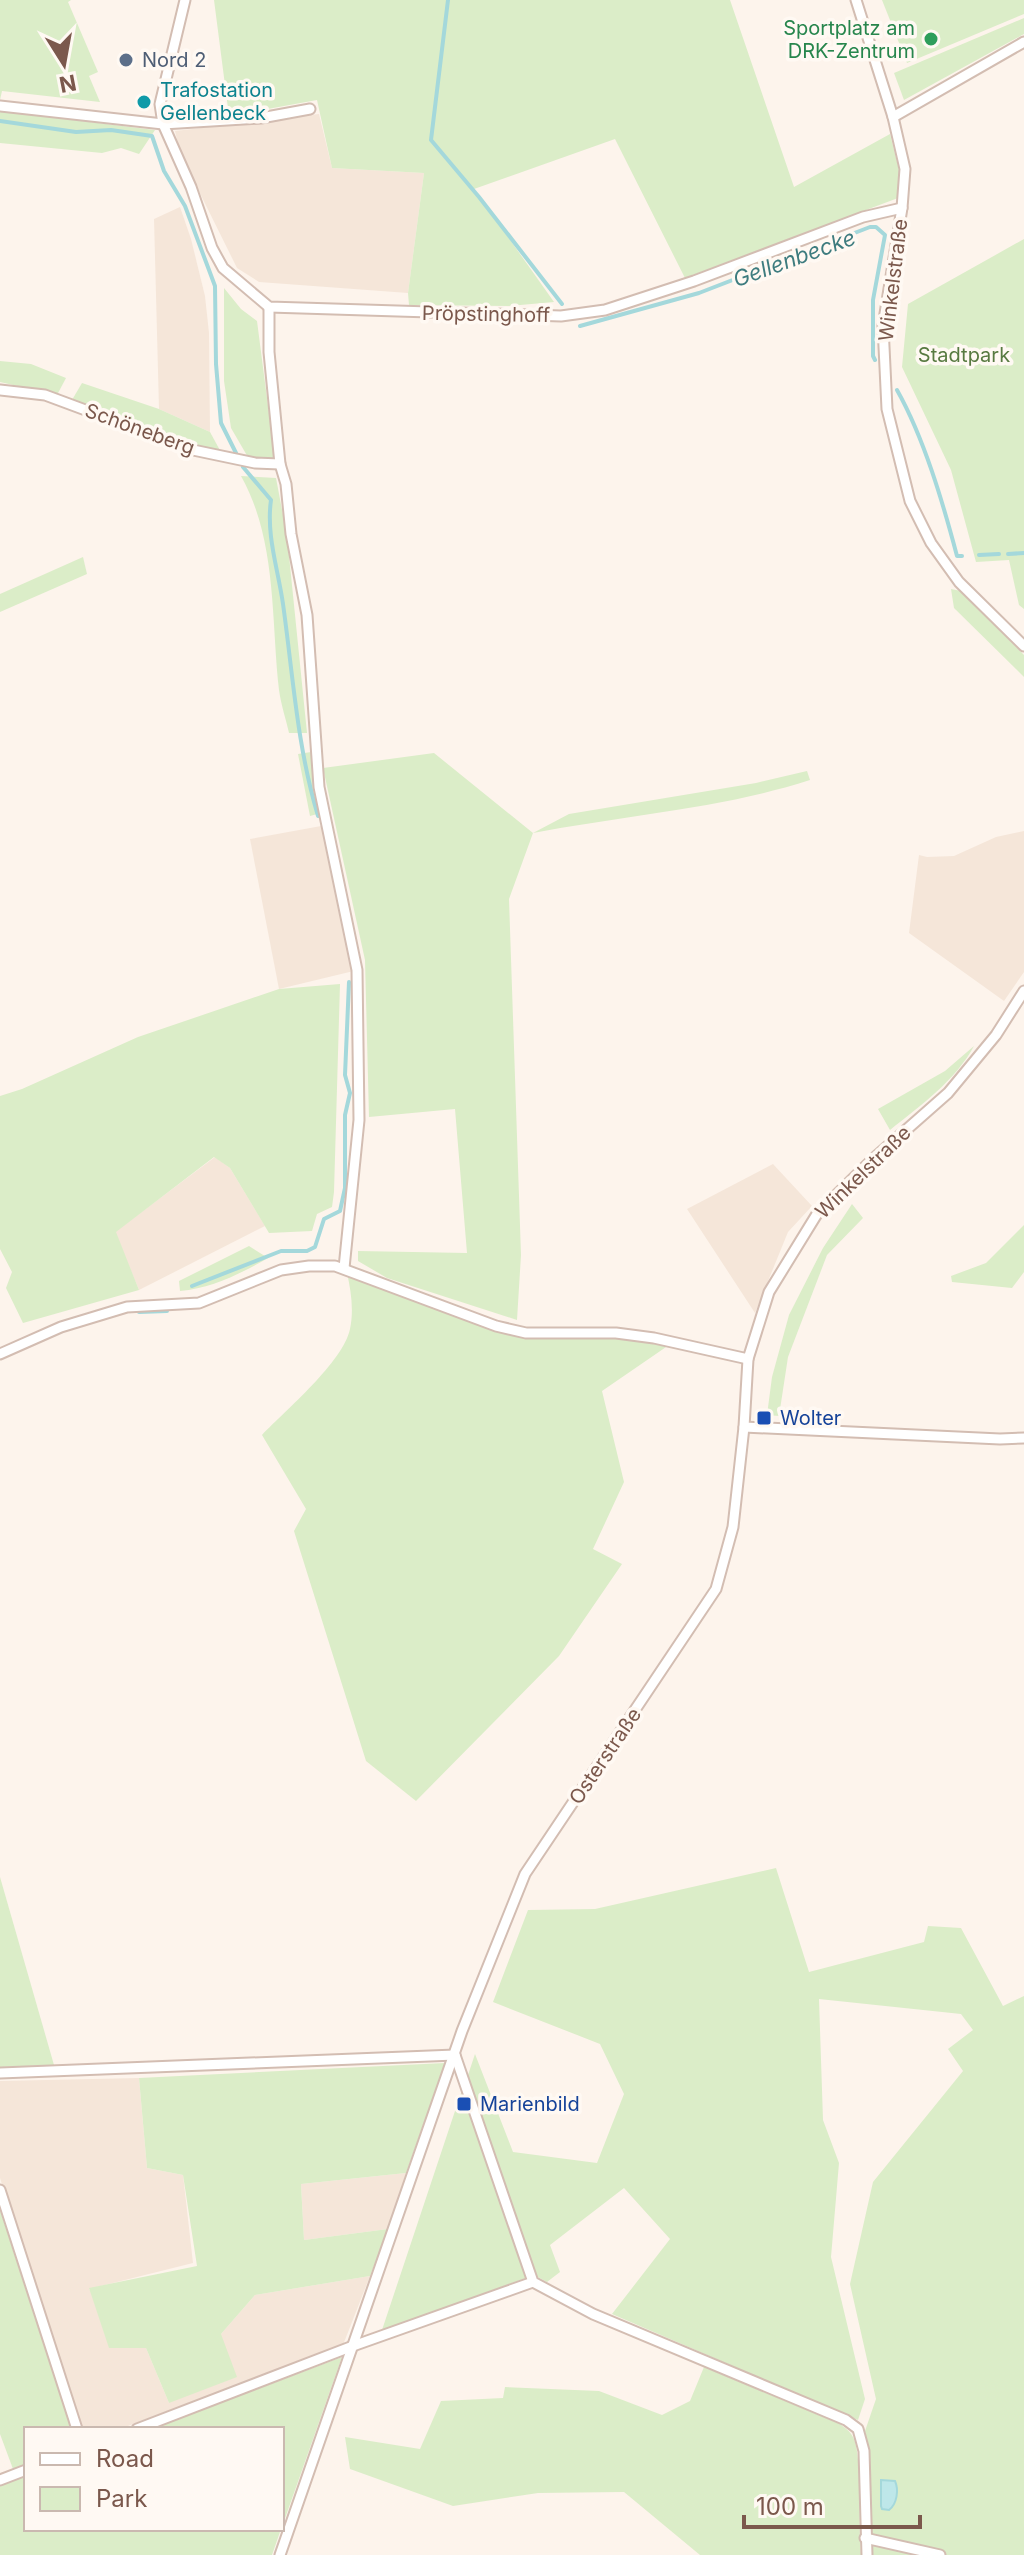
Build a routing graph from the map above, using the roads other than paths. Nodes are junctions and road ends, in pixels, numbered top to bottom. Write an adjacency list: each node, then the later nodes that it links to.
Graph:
1 (185, 0): 7 (street)
2 (856, 0): 6 (street, Winkelstraße)
3 (1024, 42): 6 (street)
4 (0, 106): 7 (street)
5 (310, 109): 7 (street)
6 (893, 117): 8 (street, Winkelstraße)
7 (163, 124): 9 (street)
8 (902, 208): 9 (street, Pröpstinghoff); 12 (street, Winkelstraße)
9 (269, 307): 11 (street)
10 (0, 390): 11 (street, Schöneberg)
11 (280, 464): 14 (street)
12 (1024, 646)
13 (1024, 991): 16 (street, Winkelstraße)
14 (344, 1268): 15 (street); 16 (street)
15 (0, 1354)
16 (748, 1359): 17 (street, Winkelstraße)
17 (744, 1427): 18 (street); 19 (street, Osterstraße)
18 (1024, 1438)
19 (455, 2055): 20 (street); 22 (street); 23 (street, Osterstraße)
20 (0, 2073)
21 (0, 2190): 24 (street)
22 (533, 2282): 23 (street); 28 (street)
23 (353, 2346): 25 (street); 29 (street, Osterstraße)
24 (76, 2427)
25 (142, 2427)
26 (24, 2471): 27 (street)
27 (0, 2480)
28 (865, 2538): 30 (street); 31 (street)
29 (280, 2555)
30 (867, 2555)
31 (940, 2555)

